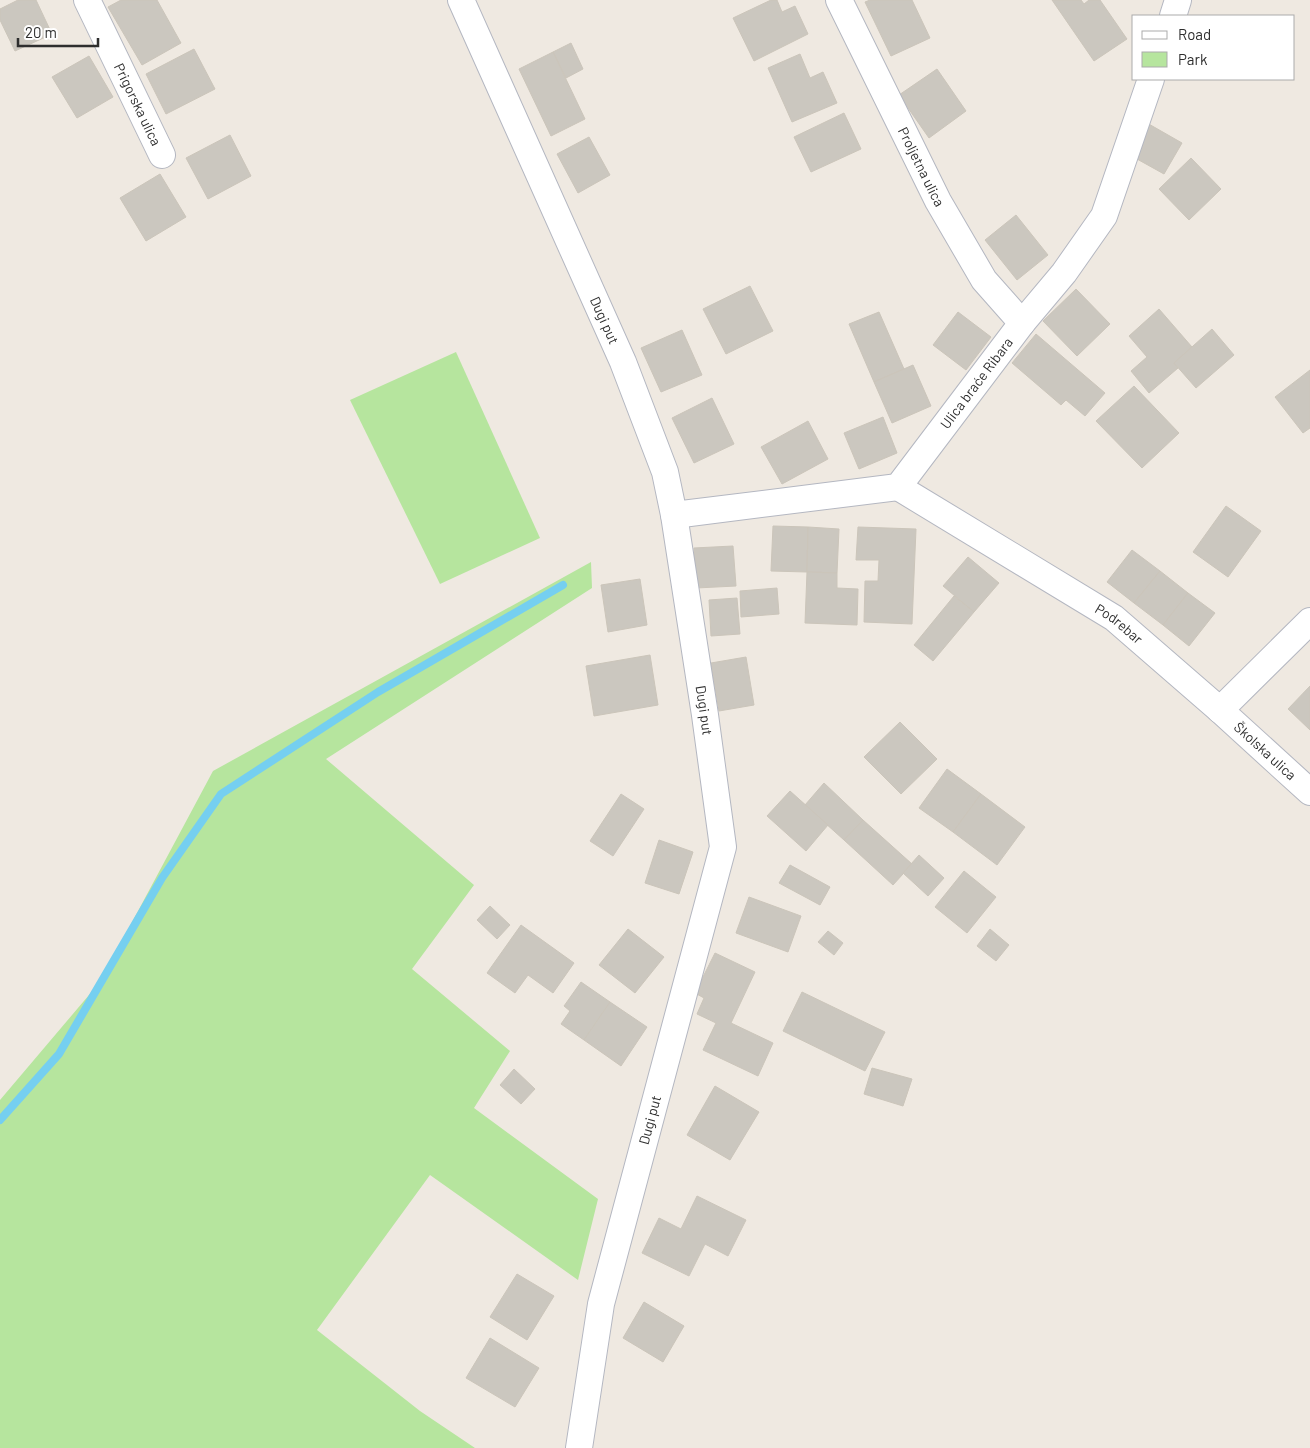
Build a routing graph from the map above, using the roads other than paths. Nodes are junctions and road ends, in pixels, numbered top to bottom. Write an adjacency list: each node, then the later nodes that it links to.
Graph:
1 (87, 0): 7 (street, Prigorska ulica)
2 (460, 0): 10 (street, Dugi put)
3 (839, 0): 8 (street, Proljetna ulica)
4 (1178, 0): 5 (street)
5 (1173, 15)
6 (1151, 80): 8 (street, Ulica braće Ribara)
7 (162, 155)
8 (1022, 323): 9 (street, Ulica braće Ribara)
9 (898, 487): 10 (street); 12 (street, Podrebar)
10 (674, 515): 14 (street, Dugi put)
11 (1310, 622): 12 (street)
12 (1220, 710): 13 (street, Školska ulica)
13 (1310, 792)
14 (579, 1448)

